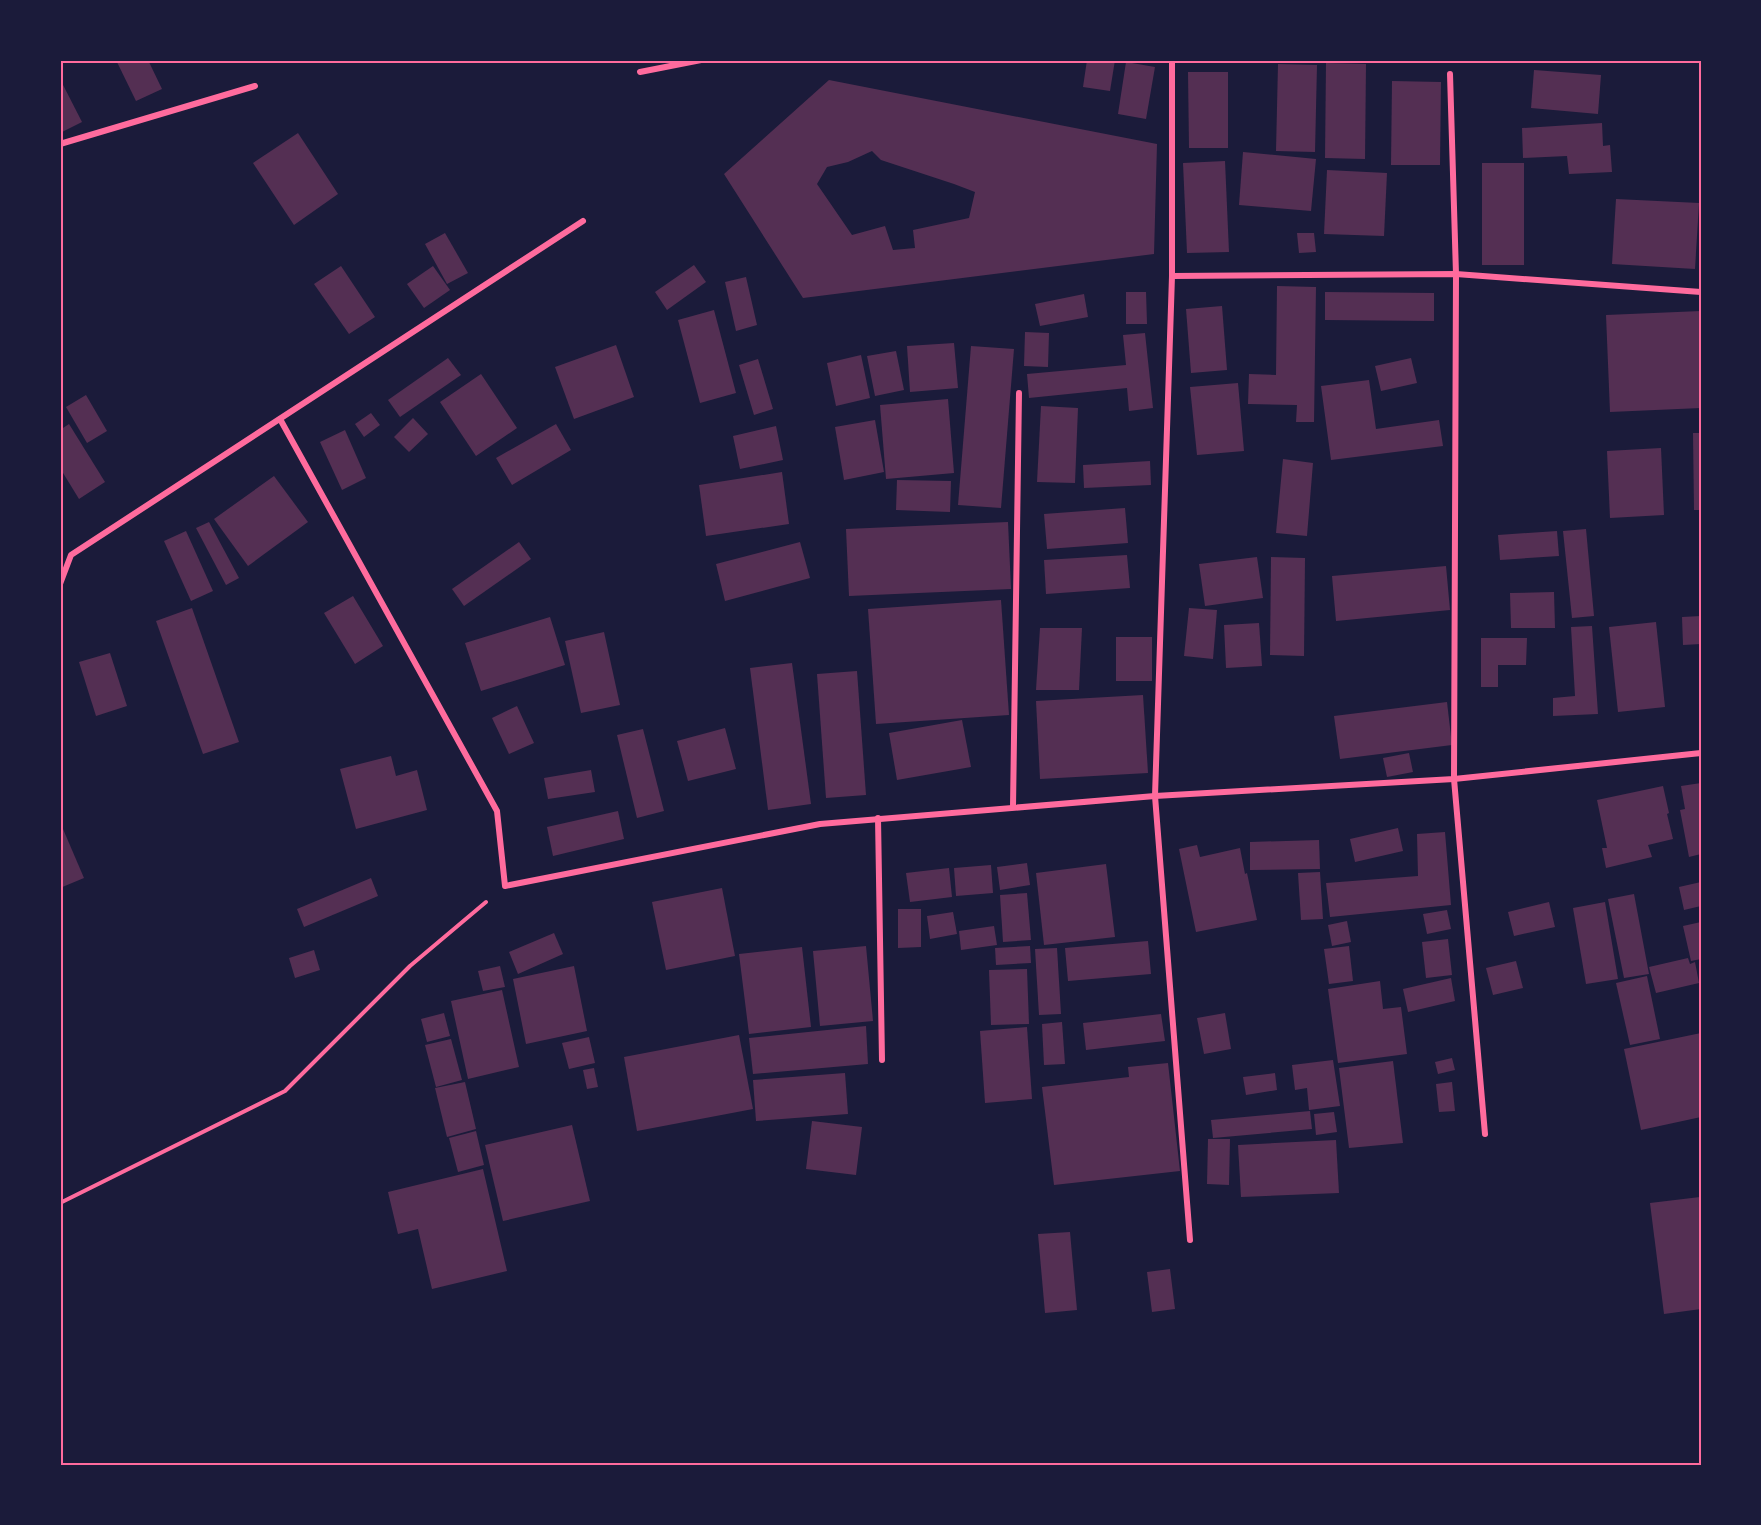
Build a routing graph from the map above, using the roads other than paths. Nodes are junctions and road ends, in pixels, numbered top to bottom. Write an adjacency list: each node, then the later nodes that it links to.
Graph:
1 (701, 60): 3 (street)
2 (1173, 60): 9 (street)
3 (640, 72)
4 (1450, 74): 8 (street)
5 (255, 86): 6 (street)
6 (60, 144)
7 (583, 221): 12 (street)
8 (1456, 274): 9 (street); 10 (street); 15 (street)
9 (1172, 276): 16 (street)
10 (1701, 292)
11 (1019, 393): 17 (street)
12 (280, 419): 13 (street); 18 (street)
13 (60, 584)
14 (1701, 753): 15 (street)
15 (1454, 779): 16 (street); 20 (street)
16 (1155, 796): 17 (street); 21 (street)
17 (1013, 807): 18 (street)
18 (878, 819): 19 (street)
19 (882, 1060)
20 (1485, 1134)
21 (1190, 1240)

